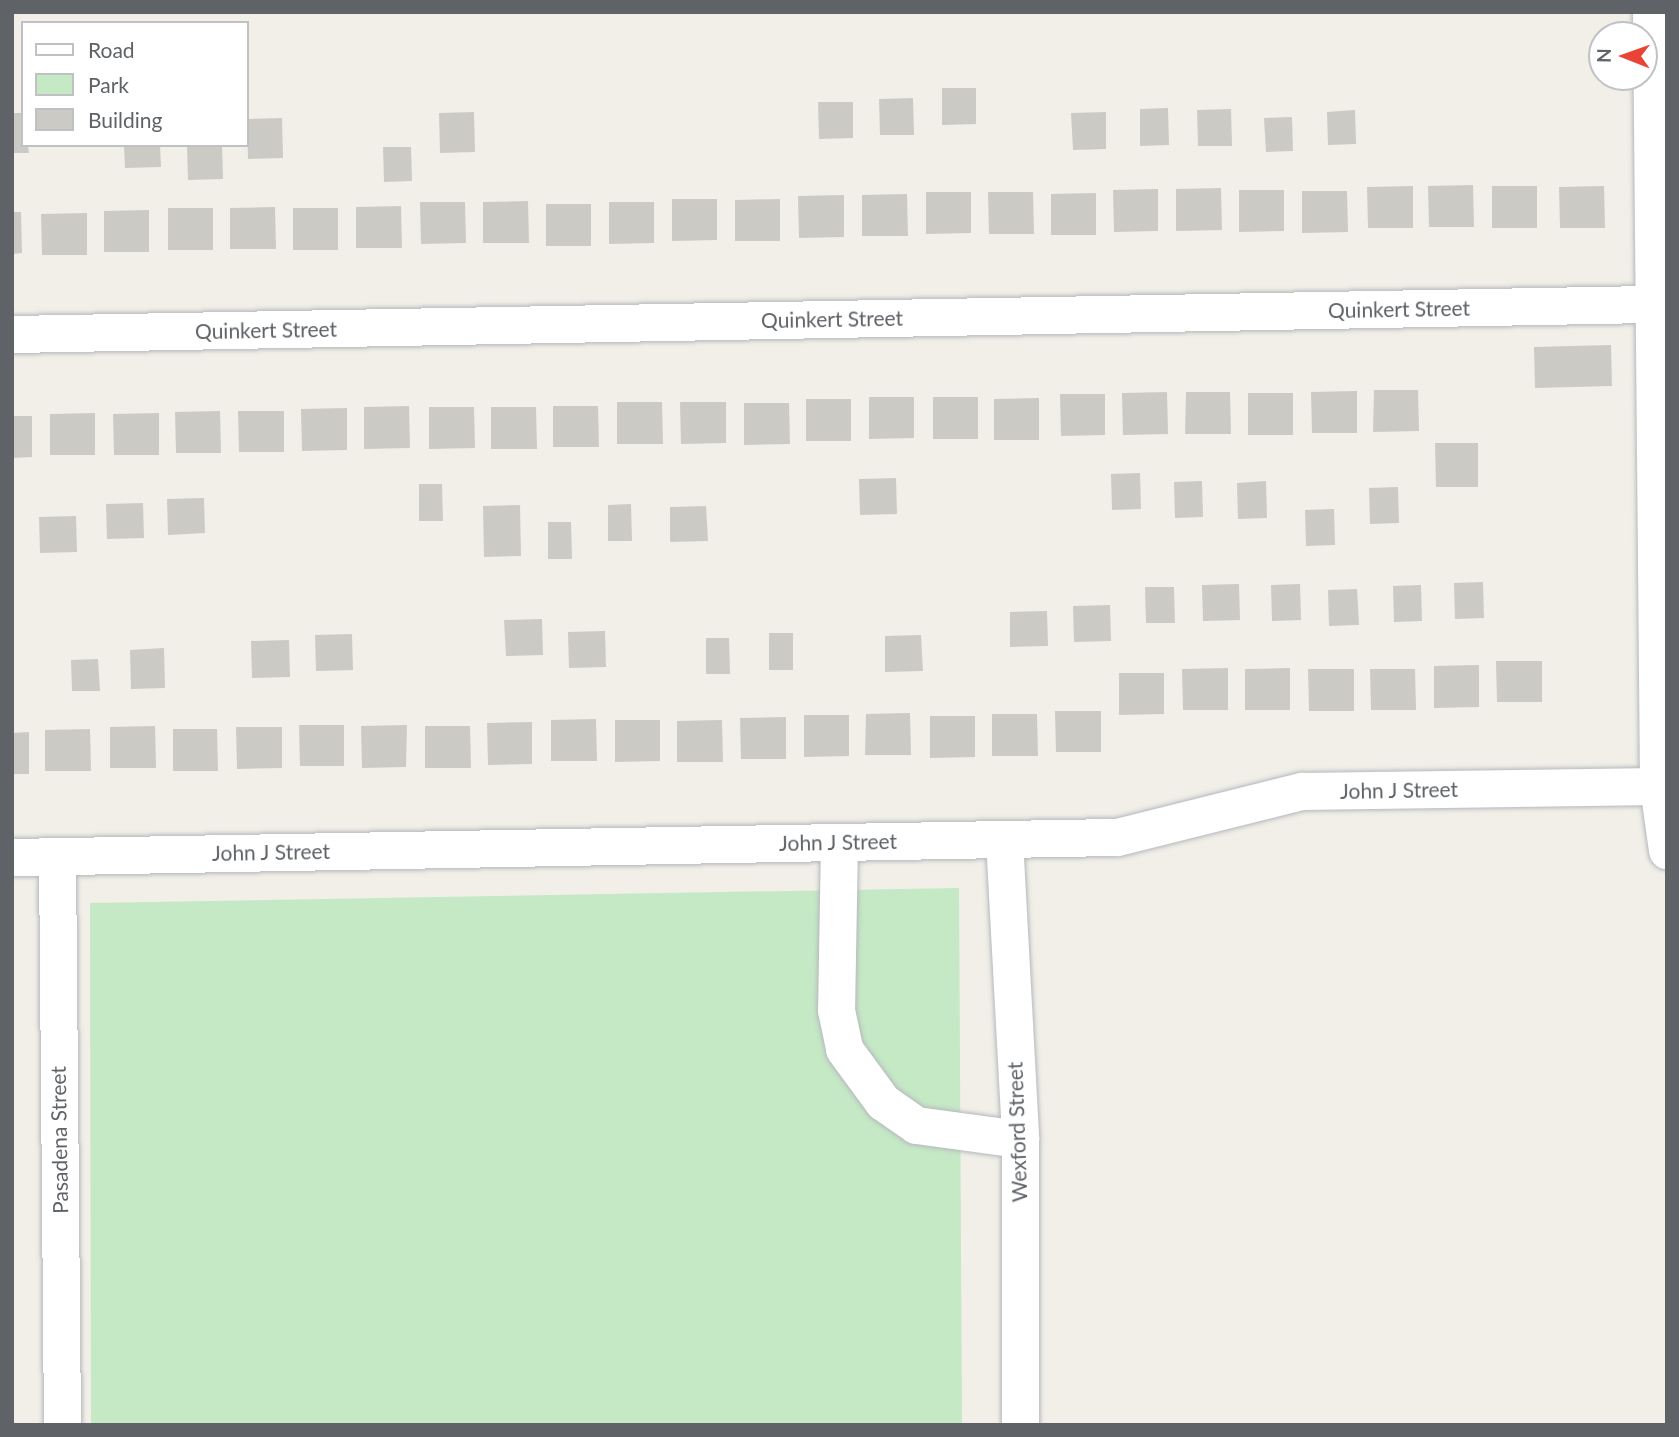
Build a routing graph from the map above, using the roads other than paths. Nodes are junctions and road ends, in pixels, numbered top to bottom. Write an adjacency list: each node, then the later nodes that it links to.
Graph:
1 (1651, 12): 2 (street)
2 (1653, 304): 3 (street, Quinkert Street); 4 (street)
3 (12, 334)
4 (1661, 498): 5 (street)
5 (1658, 786): 6 (street, John J Street); 8 (street)
6 (1004, 839): 7 (street, John J Street); 11 (street, Wexford Street)
7 (839, 842): 9 (street, John J Street); 11 (street)
8 (1667, 850)
9 (57, 856): 10 (street, John J Street); 12 (street, Pasadena Street)
10 (12, 857)
11 (1020, 1139): 13 (street, Wexford Street)
12 (62, 1425)
13 (1020, 1425)

